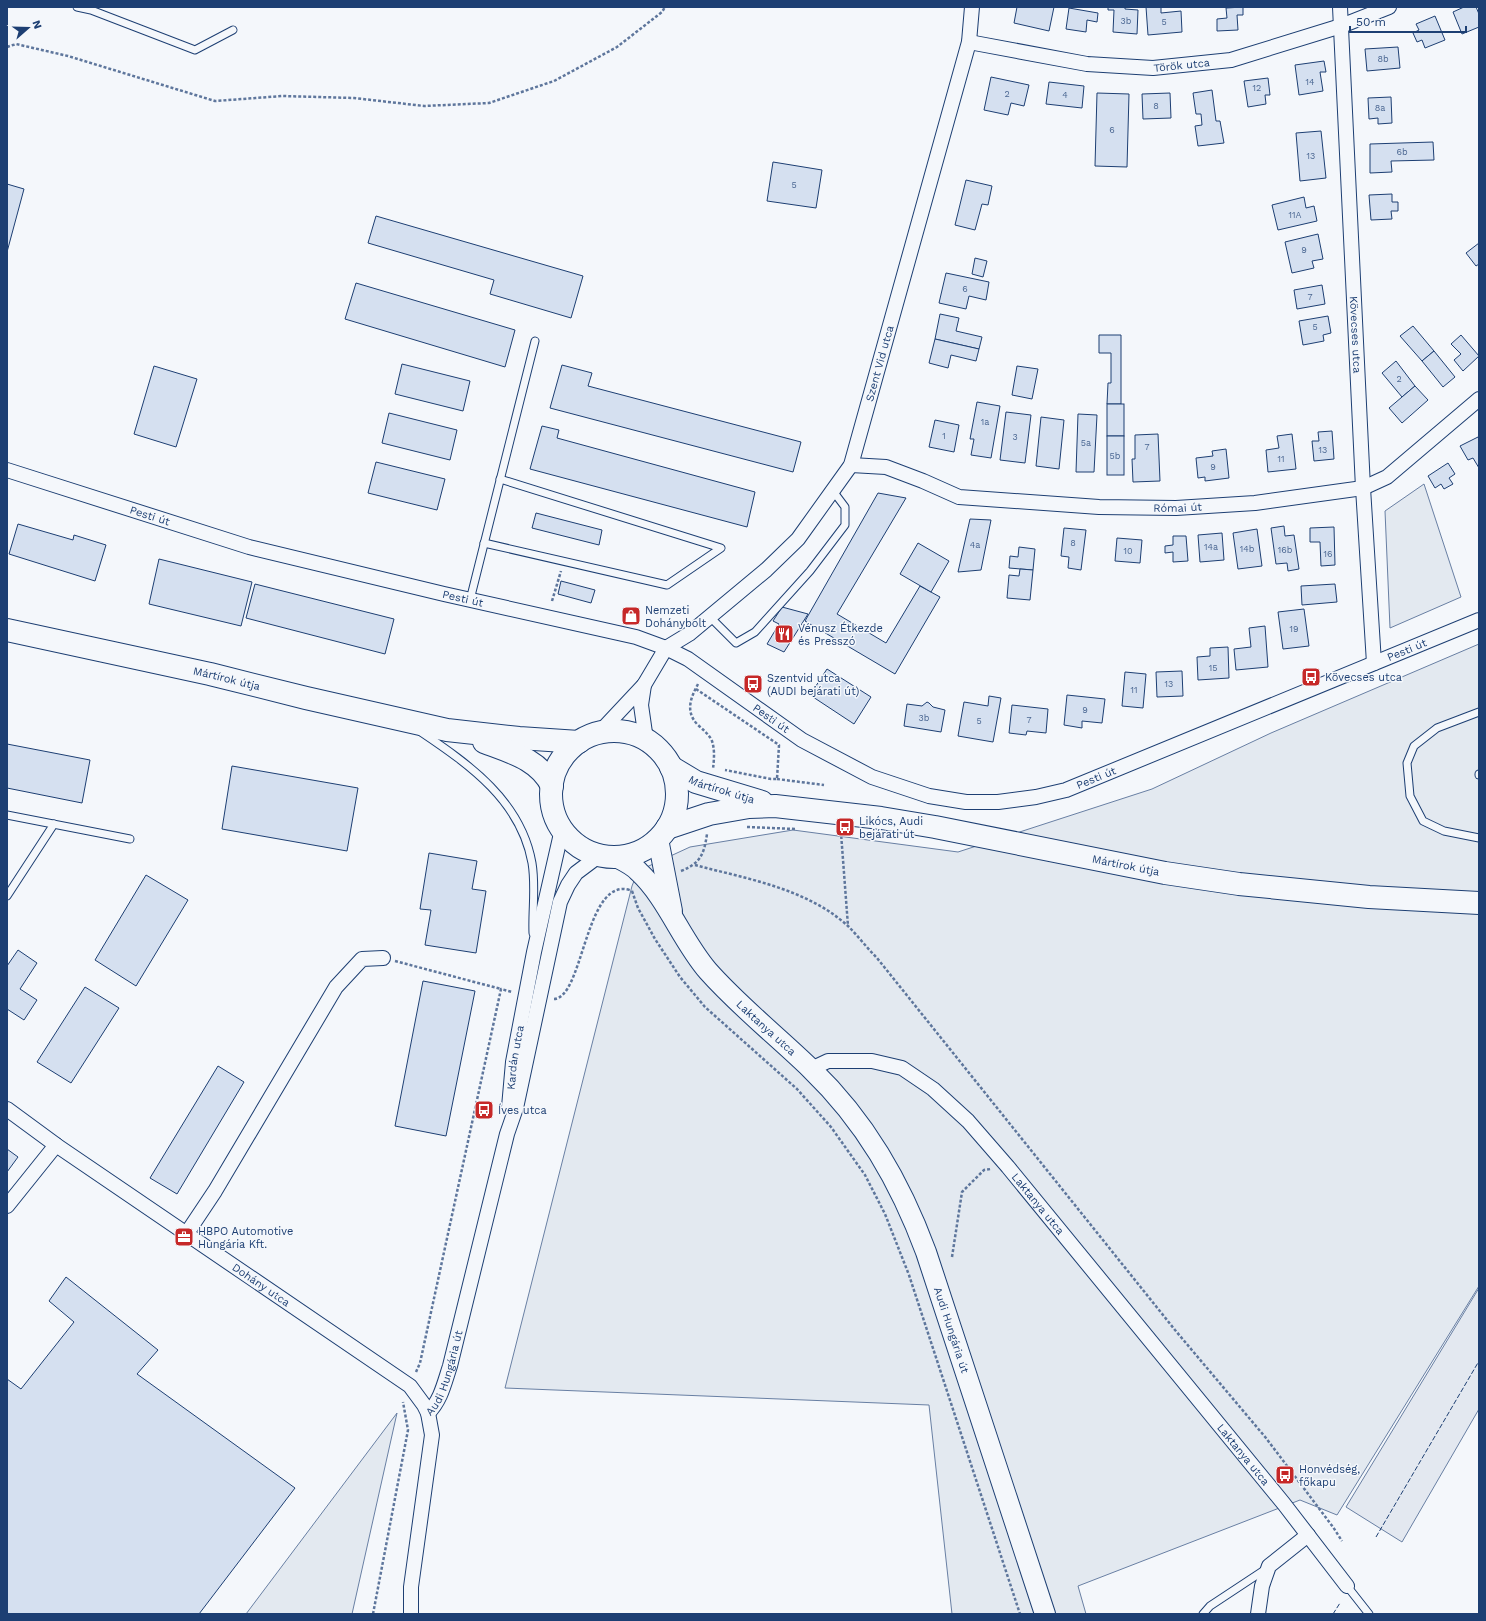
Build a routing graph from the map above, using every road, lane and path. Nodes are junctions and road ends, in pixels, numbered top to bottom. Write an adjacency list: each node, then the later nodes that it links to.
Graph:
1 (77, 7): 7 (lane)
2 (665, 7): 9 (path)
3 (972, 7): 8 (street, Szent Vid utca)
4 (1340, 7): 6 (street, Kövecses utca)
5 (1389, 7): 6 (street, Török utca)
6 (1341, 26): 8 (street, Török utca); 15 (street, Kövecses utca)
7 (233, 30)
8 (968, 42): 12 (street, Szent Vid utca)
9 (7, 46)
10 (535, 341): 14 (lane)
11 (1479, 399): 15 (street, Római út)
12 (851, 465): 15 (street, Római út); 16 (street, Szent Vid utca)
13 (7, 470): 19 (street, Pesti út)
14 (500, 479): 17 (lane); 18 (lane)
15 (1363, 488): 25 (street, Kövecses utca)
16 (833, 491): 21 (street, Szent Vid utca); 21 (lane)
17 (484, 543): 18 (lane); 19 (lane)
18 (564, 561): 20 (path)
19 (470, 600): 24 (street, Pesti út)
20 (552, 601)
21 (709, 616): 24 (street, Szent Vid utca)
22 (1479, 620): 25 (street, Pesti út)
23 (7, 630): 30 (main road, Mártírok útja)
24 (666, 648): 26 (street, Pesti út); 27 (street)
25 (1374, 663): 26 (street, Pesti út)
26 (706, 672): 28 (path)
27 (644, 685): 32 (street); 33 (street)
28 (696, 689): 36 (path); 37 (path)
29 (1479, 712): 49 (lane)
30 (401, 719): 31 (main road, Mártírok útja); 57 (lane)
31 (447, 730): 34 (main road, Mártírok útja); 39 (main road, Mártírok útja)
32 (599, 733): 33 (main road, Mártírok útja); 34 (main road, Mártírok útja)
33 (646, 740): 35 (main road, Mártírok útja)
34 (579, 742): 39 (main road, Mártírok útja)
35 (671, 767): 36 (main road, Mártírok útja); 48 (main road, Mártírok útja)
36 (712, 777): 37 (path); 40 (main road, Mártírok útja)
37 (777, 778): 38 (path)
38 (824, 785)
39 (552, 786): 45 (main road, Mártírok útja)
40 (775, 806): 41 (main road, Mártírok útja); 55 (main road, Mártírok útja)
41 (709, 814): 48 (main road, Mártírok útja); 52 (path)
42 (7, 815): 43 (lane)
43 (54, 824): 50 (lane); 54 (lane)
44 (746, 827): 46 (path)
45 (562, 829): 51 (main road, Mártírok útja); 57 (street, Kardán utca)
46 (798, 829)
47 (834, 832): 56 (path)
48 (663, 833): 51 (main road, Mártírok útja); 53 (street, Laktanya utca)
49 (1479, 838)
50 (130, 839)
51 (608, 856): 53 (street, Laktanya utca); 61 (street, Kardán utca)
52 (695, 865): 53 (path); 56 (path)
53 (649, 884): 61 (path); 62 (street, Laktanya utca); 78 (path)
54 (7, 896)
55 (1479, 903)
56 (848, 926): 73 (path)
57 (534, 952): 60 (street, Kardán utca)
58 (384, 958): 59 (path); 68 (street)
59 (501, 988): 60 (path); 70 (path)
60 (526, 996): 64 (street, Kardán utca)
61 (540, 999): 64 (street, Kardán utca)
62 (811, 1069): 66 (street, Laktanya utca); 79 (street, Audi Hungária út)
63 (7, 1109): 65 (street, Dohány utca)
64 (507, 1134): 71 (street, Audi Hungária út)
65 (56, 1145): 67 (street); 68 (street, Dohány utca)
66 (1008, 1167): 69 (path); 72 (street, Laktanya utca)
67 (7, 1206)
68 (186, 1233): 70 (street, Dohány utca)
69 (952, 1257)
70 (410, 1386): 71 (street, Dohány utca); 76 (path)
71 (428, 1413): 77 (street, Audi Hungária út)
72 (1308, 1535): 74 (street); 75 (street, Laktanya utca)
73 (1342, 1541)
74 (1269, 1566): 80 (lane); 81 (street)
75 (1347, 1586): 82 (lane)
76 (373, 1614)
77 (411, 1614)
78 (1020, 1614)
79 (1046, 1614)
80 (1203, 1614)
81 (1258, 1614)
82 (1370, 1614)

